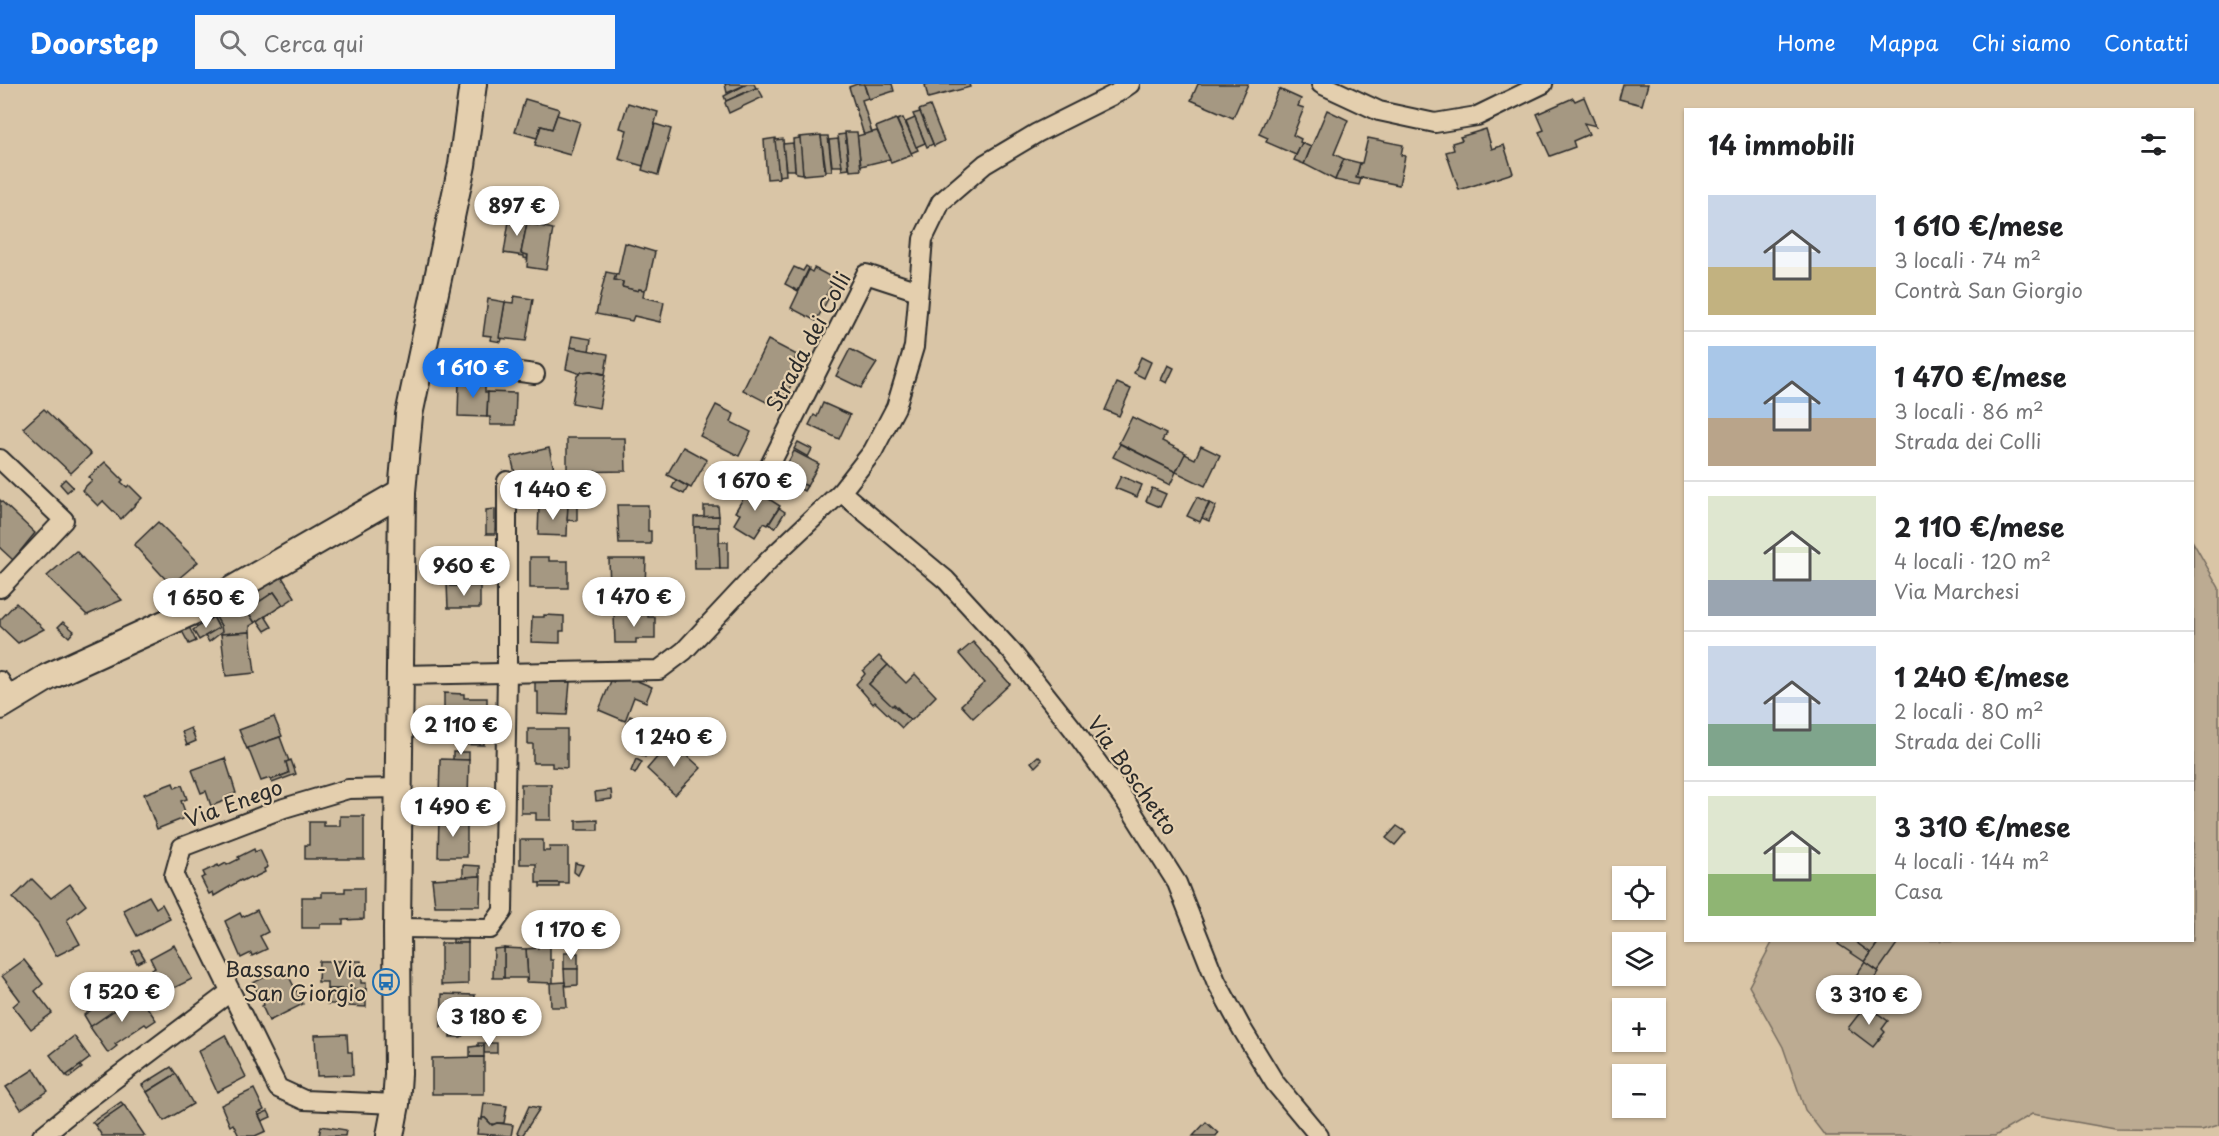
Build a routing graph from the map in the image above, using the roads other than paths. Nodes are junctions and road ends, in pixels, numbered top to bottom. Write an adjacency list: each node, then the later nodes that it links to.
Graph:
1 (473, 84): 6 (street)
2 (1130, 84): 5 (street)
3 (1321, 84): 4 (street)
4 (1543, 84)
5 (918, 291): 9 (street, Strada dei Colli); 12 (street)
6 (422, 358): 7 (street); 11 (street)
7 (536, 374)
8 (0, 459): 13 (street)
9 (765, 475)
10 (507, 481): 14 (street)
11 (402, 492): 15 (street); 16 (street)
12 (841, 492): 14 (street); 23 (street, Via Boschetto)
13 (0, 588)
14 (507, 673): 15 (street); 18 (street)
15 (400, 675): 17 (street)
16 (3, 695)
17 (400, 788): 18 (street); 19 (street, Via Enego)
18 (397, 928): 20 (street)
19 (230, 992): 20 (street, Via Enego); 21 (street)
20 (396, 1104): 22 (street)
21 (42, 1136)
22 (390, 1136)
23 (1319, 1136)

